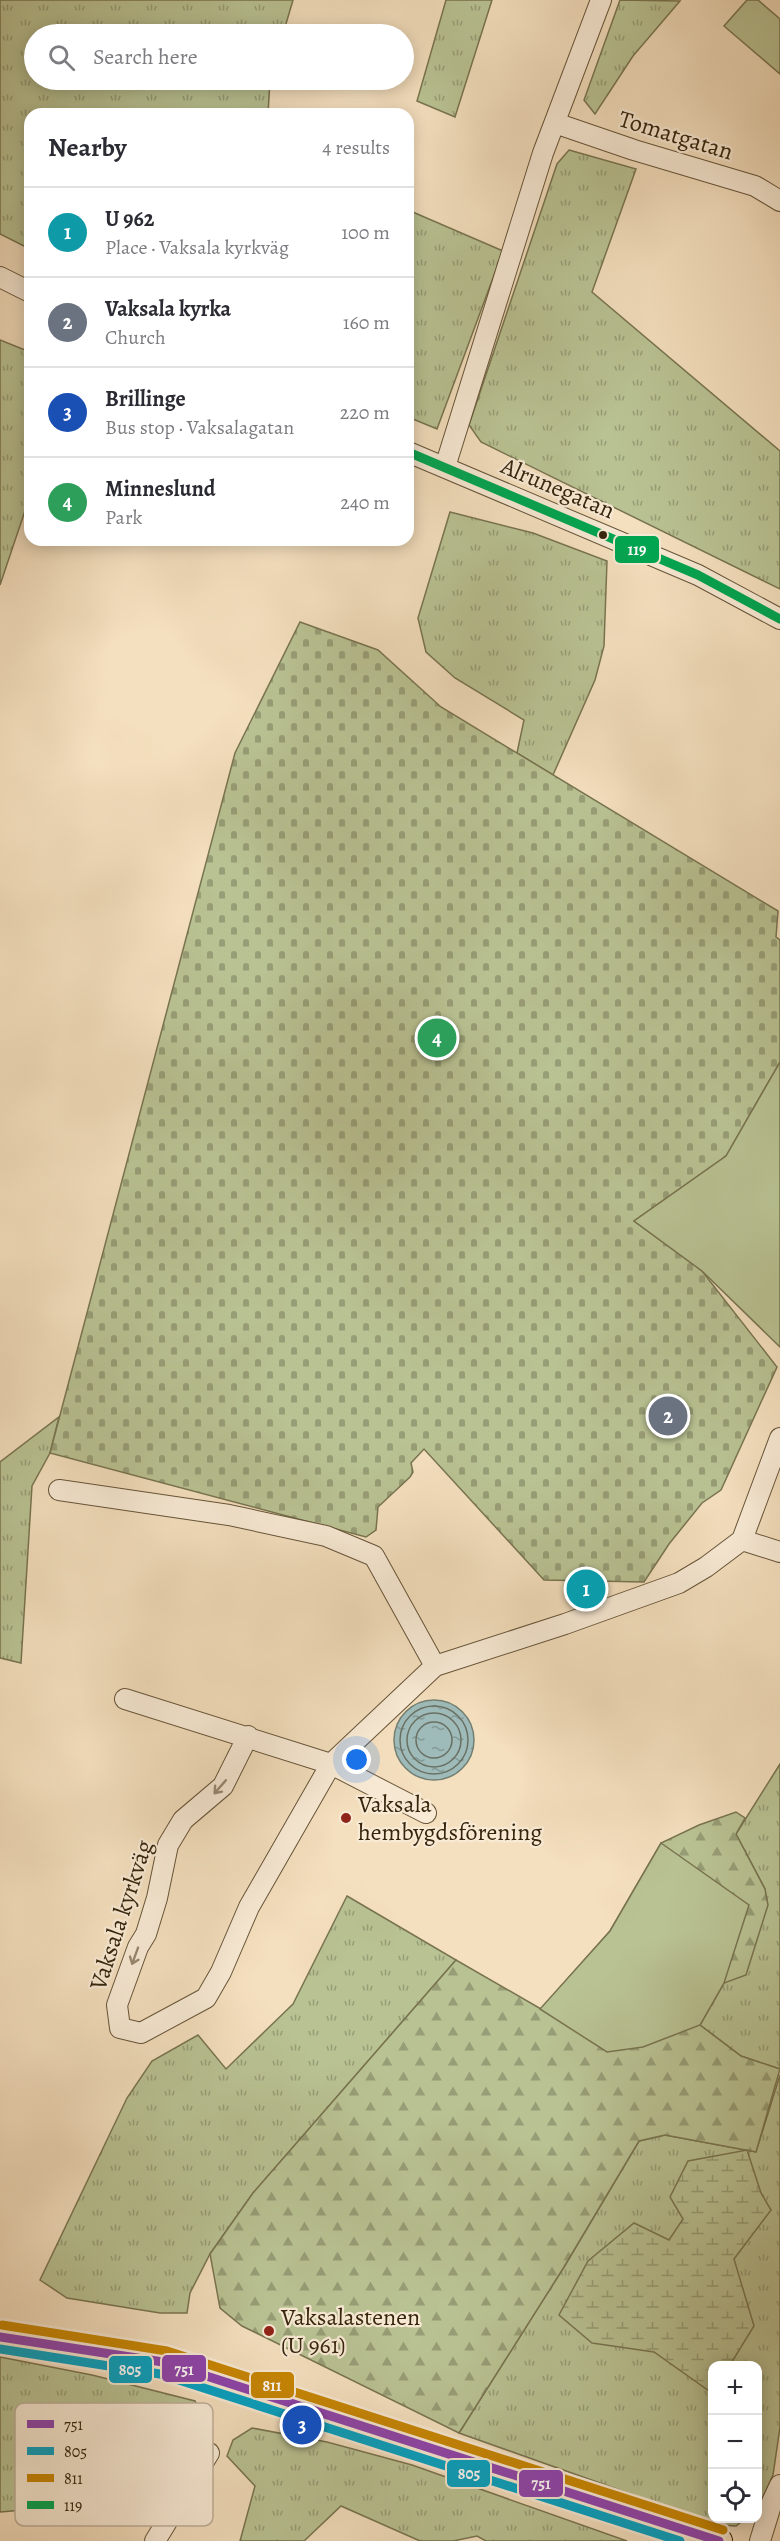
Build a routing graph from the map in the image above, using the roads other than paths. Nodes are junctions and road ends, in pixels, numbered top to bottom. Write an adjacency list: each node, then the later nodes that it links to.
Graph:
1 (601, 0): 2 (street)
2 (555, 123): 3 (street, Tomatgatan); 7 (street)
3 (780, 201)
4 (0, 277): 5 (street)
5 (24, 289)
6 (414, 454): 7 (street, Alrunegatan)
7 (444, 467): 8 (street, Alrunegatan)
8 (780, 619)
9 (780, 1438): 11 (street)
10 (59, 1490): 13 (street)
11 (742, 1540): 12 (street); 13 (street, Vaksala kyrkväg)
12 (780, 1552)
13 (435, 1666): 16 (street, Vaksala kyrkväg)
14 (124, 1699): 15 (street)
15 (248, 1736): 16 (street); 16 (street, Vaksala kyrkväg, one-way to 16)
16 (331, 1764): 17 (street)
17 (426, 1813)
18 (0, 2337): 20 (main road)
19 (780, 2485): 25 (street)
20 (628, 2513): 23 (main road); 24 (main road)
21 (164, 2526): 22 (street)
22 (155, 2541)
23 (689, 2541)
24 (719, 2541)
25 (760, 2541)

